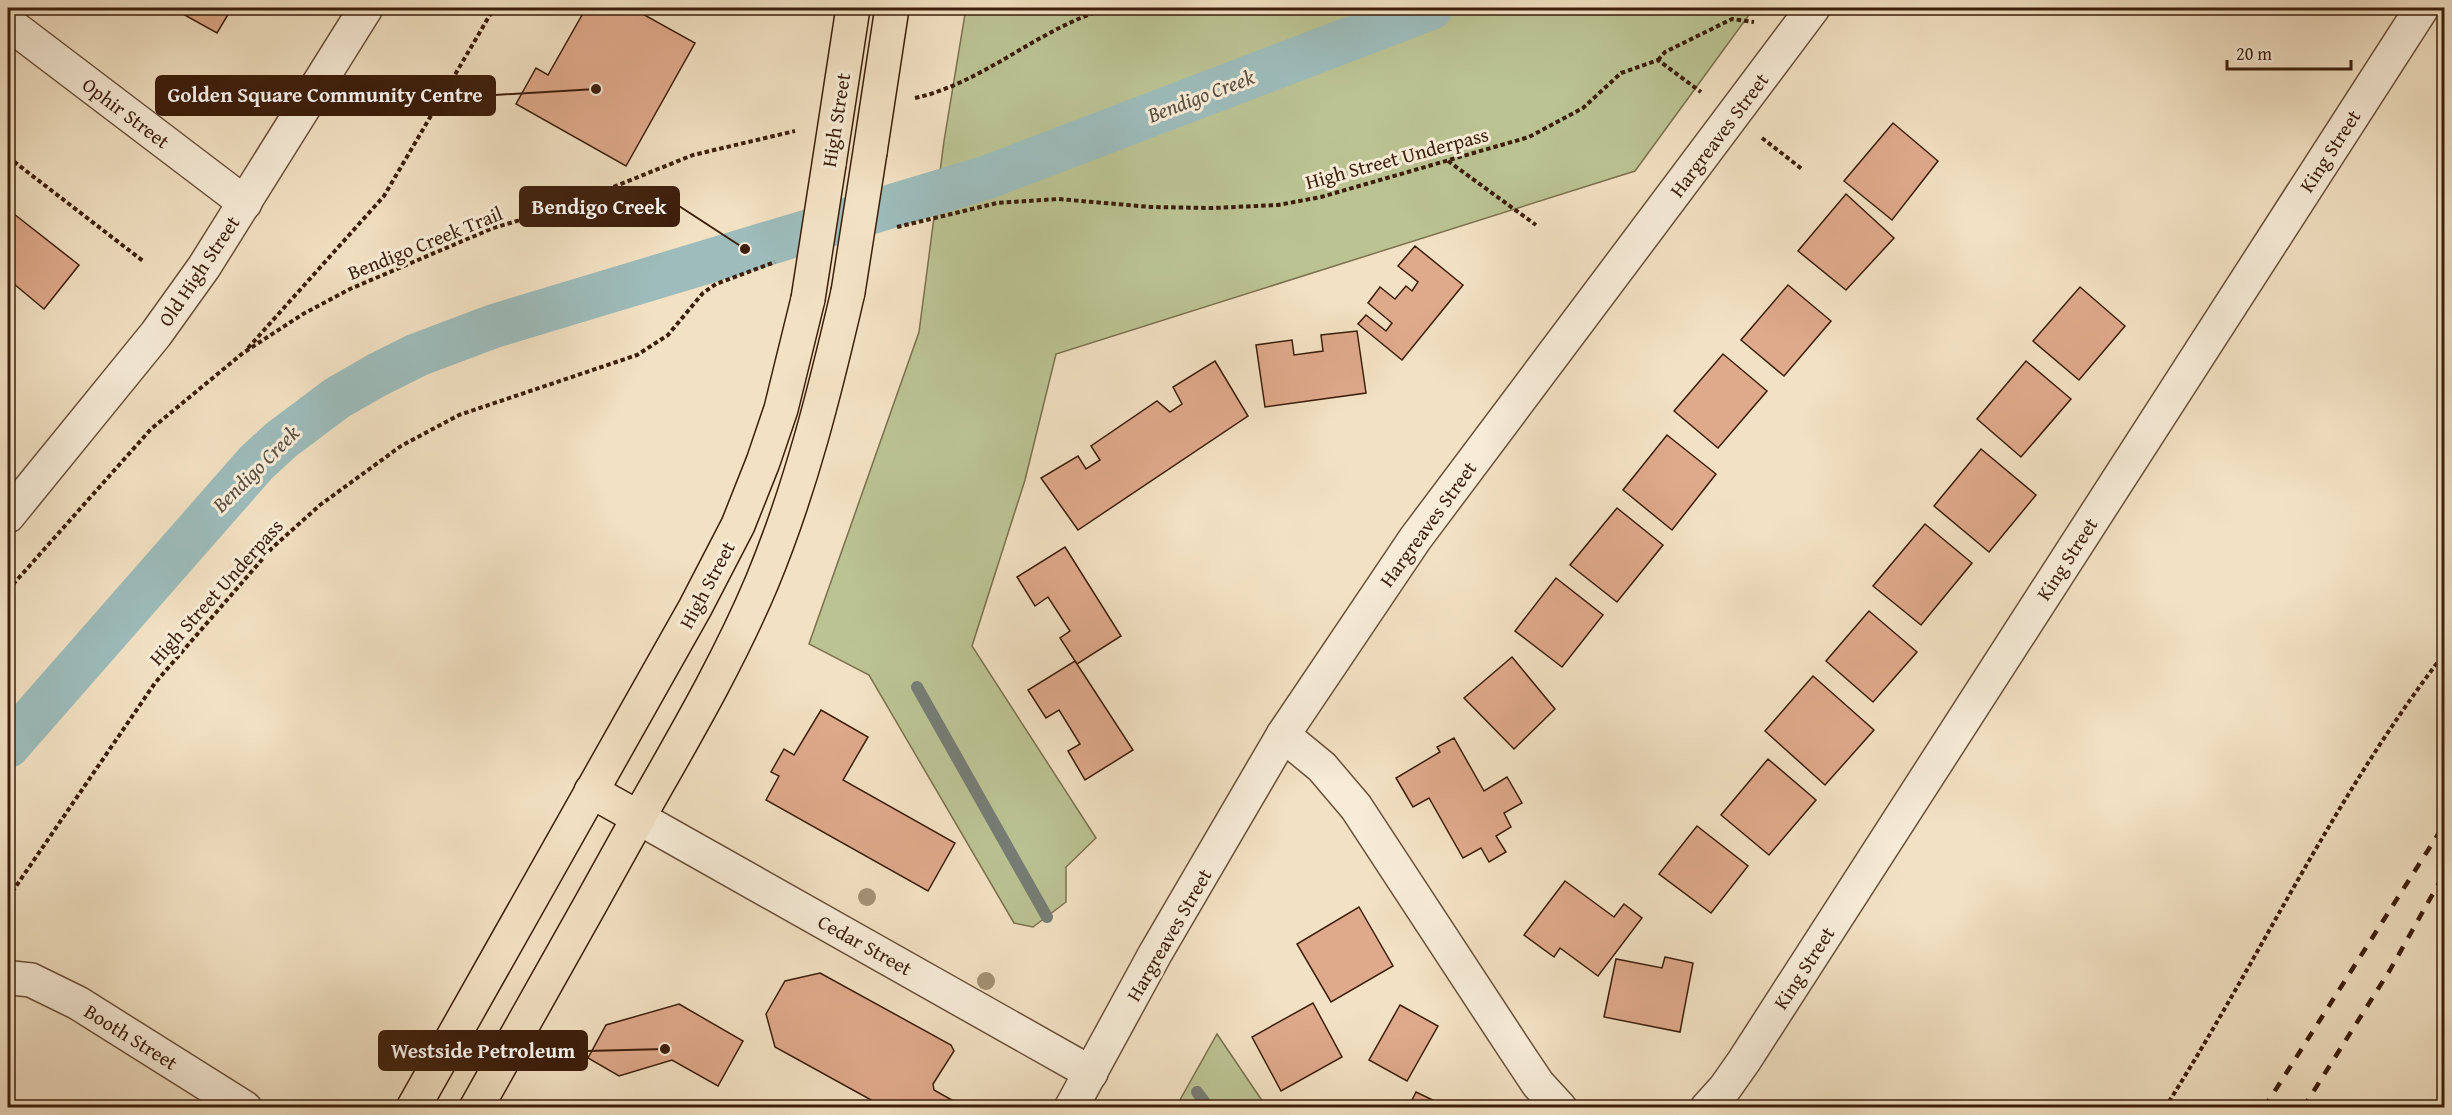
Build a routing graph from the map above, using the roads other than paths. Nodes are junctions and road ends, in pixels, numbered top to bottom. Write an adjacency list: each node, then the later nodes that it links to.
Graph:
1 (366, 8): 7 (street, Old High Street)
2 (853, 8): 10 (highway, High Street, bridge)
3 (892, 8): 11 (highway, High Street, bridge)
4 (2422, 8): 19 (street, King Street)
5 (1805, 17): 9 (street, Hargreaves Street)
6 (8, 23): 7 (street, Ophir Street)
7 (245, 203): 8 (street, Old High Street)
8 (8, 516)
9 (1283, 735): 13 (street, Hargreaves Street); 18 (street)
10 (591, 791): 11 (highway); 15 (highway, High Street)
11 (639, 818): 13 (street, Cedar Street); 16 (highway, High Street)
12 (12, 978): 14 (street, Booth Street)
13 (1091, 1073): 17 (street, Hargreaves Street)
14 (245, 1107)
15 (413, 1107)
16 (476, 1107)
17 (1071, 1107)
18 (1560, 1107)
19 (1707, 1107)

